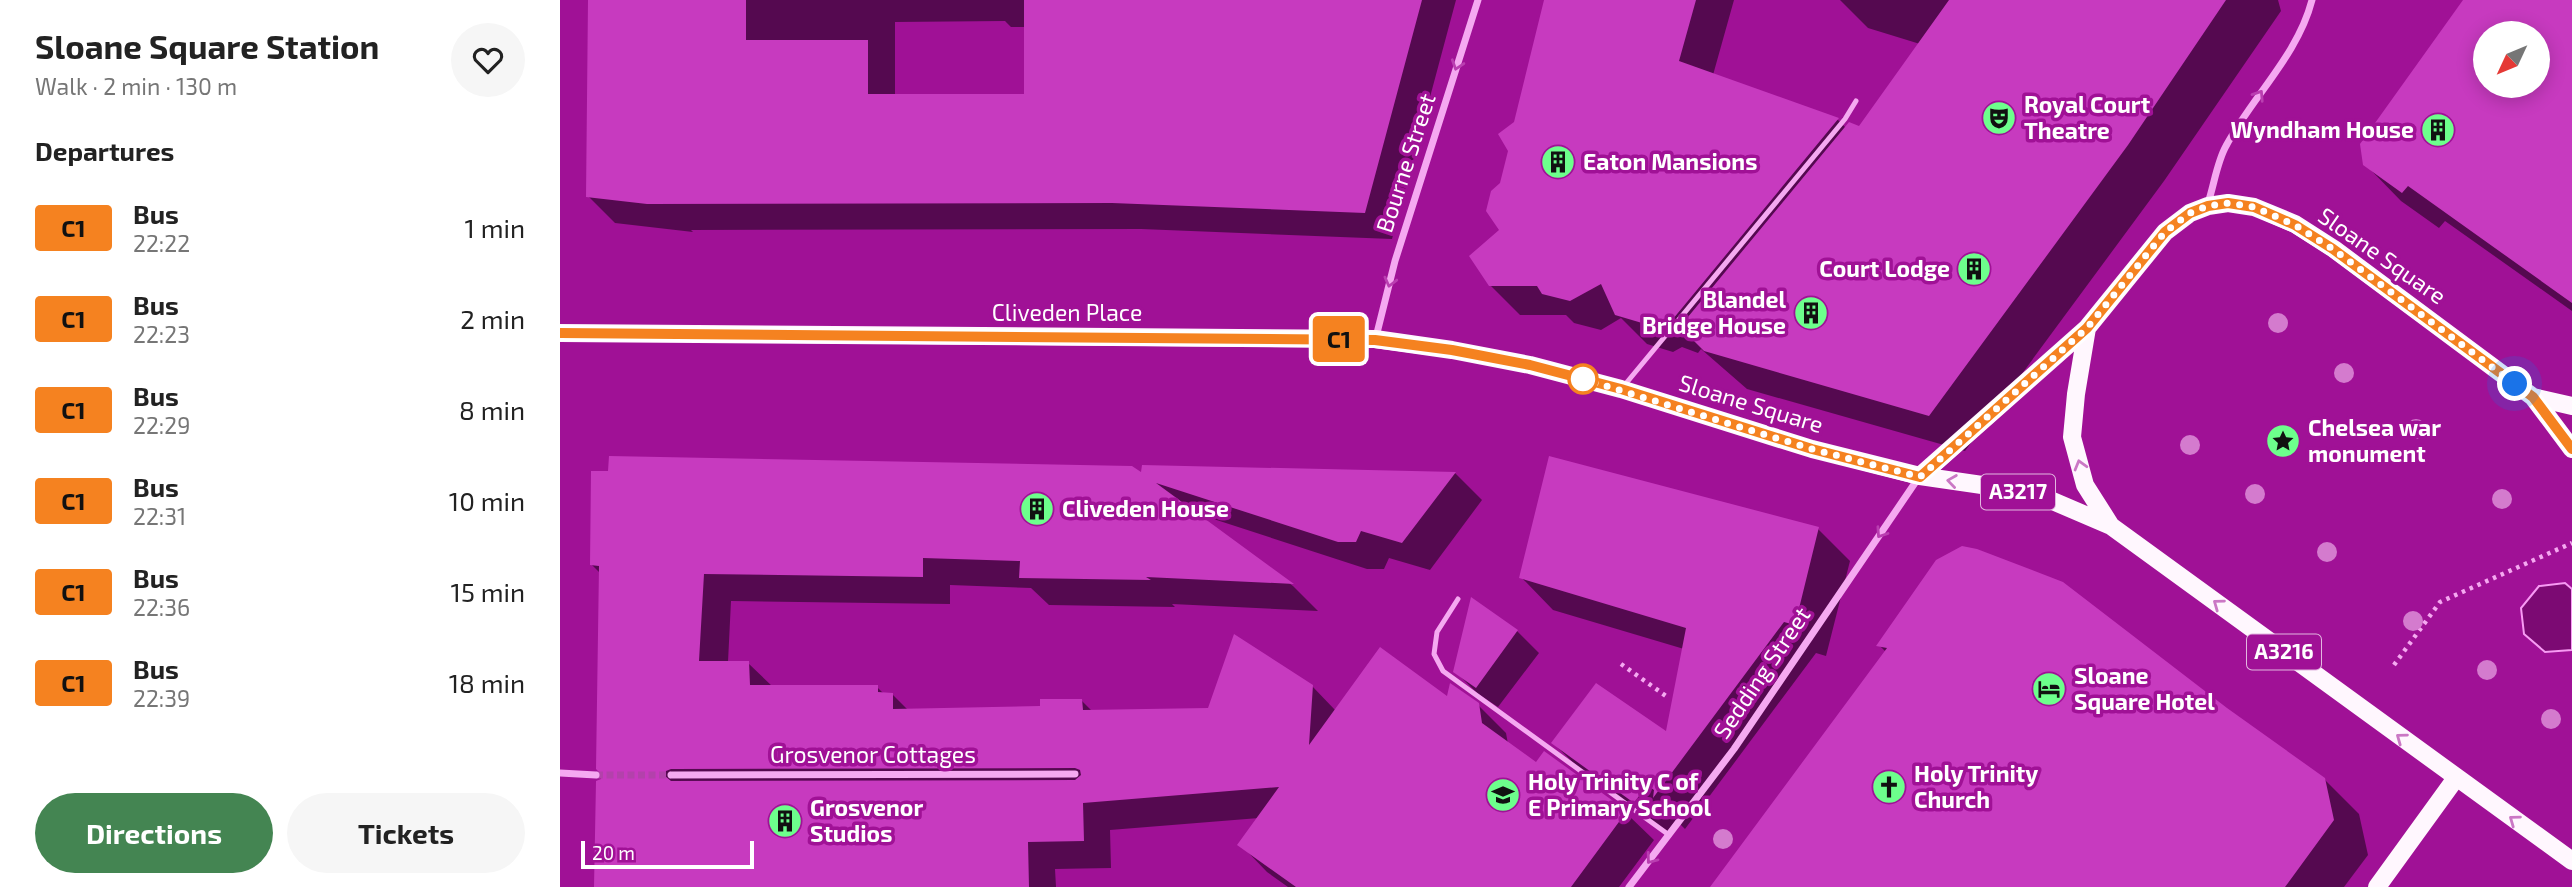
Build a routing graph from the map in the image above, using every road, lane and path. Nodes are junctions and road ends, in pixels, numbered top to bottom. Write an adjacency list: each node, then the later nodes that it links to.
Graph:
1 (1478, 0): 7 (street, Bourne Street, one-way to 7)
2 (2312, 0): 4 (street, one-way to 2)
3 (1856, 101): 9 (lane)
4 (2208, 206): 5 (main road, Sloane Square / A3216); 10 (main road, Sloane Square / A3216)
5 (2087, 328): 13 (main road, Sloane Square); 14 (main road, Sloane Square / A3216, one-way to 5)
6 (560, 333): 7 (main road, Cliveden Place / A3217)
7 (1375, 340): 8 (main road, Cliveden Place / A3217)
8 (1569, 375): 9 (main road, Sloane Square / A3217)
9 (1621, 389): 13 (main road, Sloane Square / A3217)
10 (2533, 397): 11 (main road, A3216); 12 (main road, Sloane Square / A3216)
11 (2572, 406)
12 (2572, 449)
13 (1920, 477): 14 (main road, Sloane Square / A3217, one-way to 13); 25 (street, Sedding Street, one-way to 25)
14 (2111, 526): 24 (main road, Sloane Square / A3216, one-way to 14)
15 (2572, 543): 18 (path)
16 (1458, 599): 25 (lane)
17 (1621, 664): 19 (path)
18 (2394, 665)
19 (1666, 696)
20 (560, 773): 22 (street)
21 (1075, 774): 23 (street, Grosvenor Cottages)
22 (596, 775)
23 (671, 775)
24 (2456, 778): 26 (main road, Sloane Square / A3216, one-way to 24); 28 (main road)
25 (1669, 835): 27 (street, Sedding Street, one-way to 27)
26 (2572, 861)
27 (1629, 887)
28 (2377, 887)

